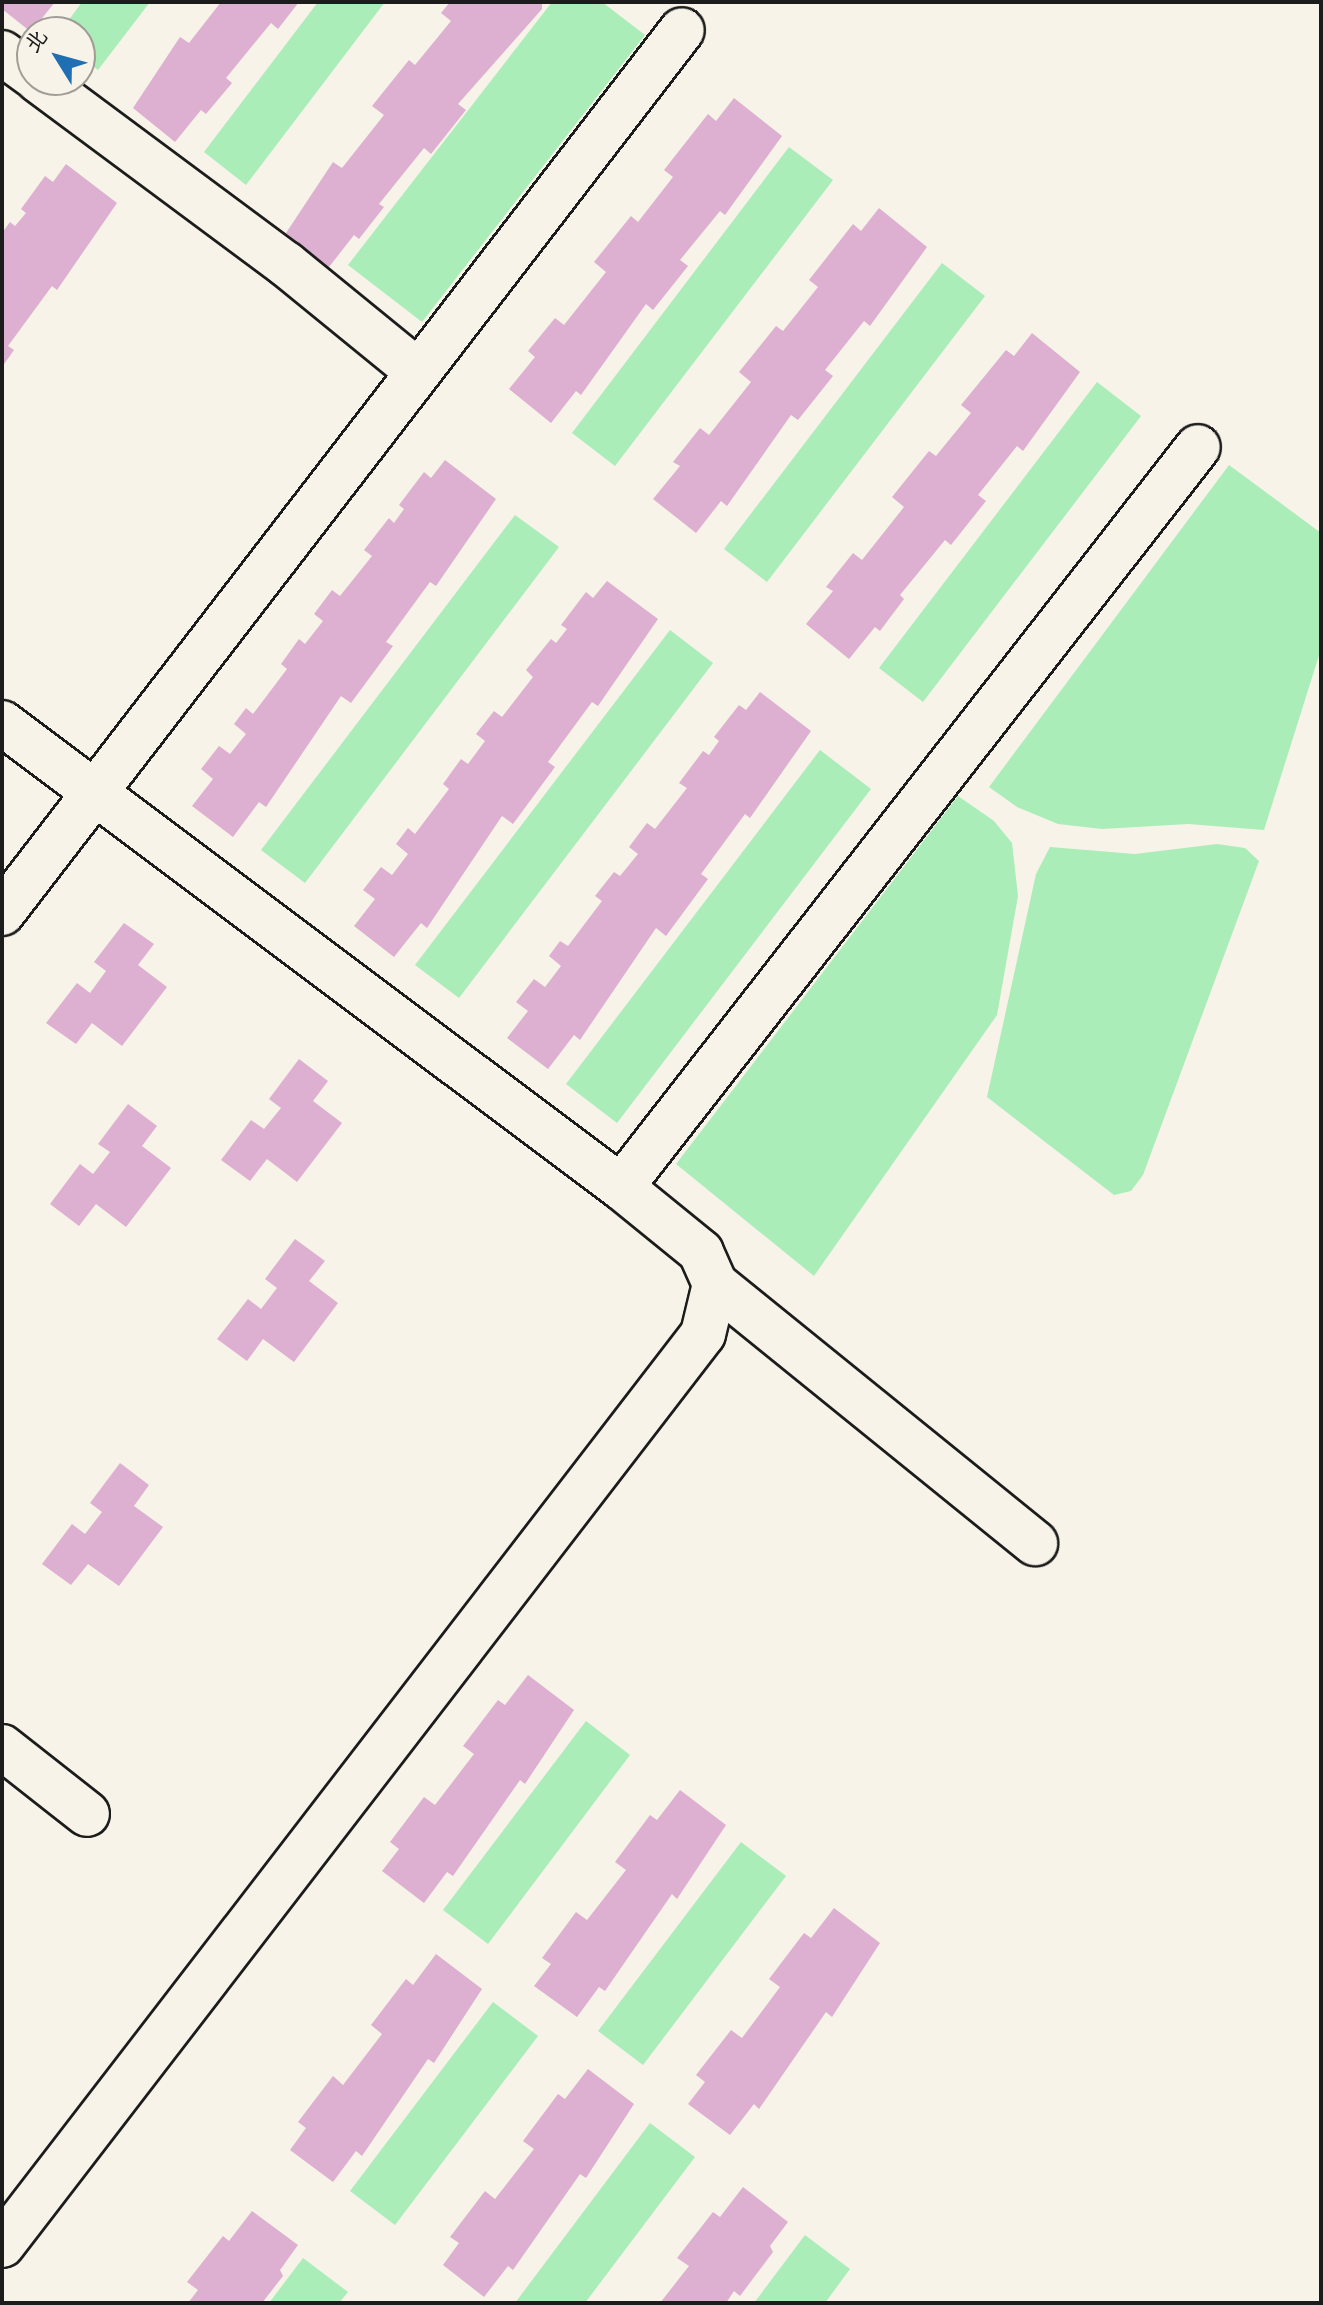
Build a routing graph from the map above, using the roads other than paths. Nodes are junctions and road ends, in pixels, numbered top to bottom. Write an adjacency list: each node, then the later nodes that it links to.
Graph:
1 (682, 30): 3 (lane)
2 (60, 96): 3 (lane)
3 (416, 370): 6 (lane)
4 (1198, 447): 8 (lane)
5 (2, 723): 6 (lane)
6 (93, 792): 7 (lane); 8 (lane)
7 (2, 913)
8 (621, 1187): 9 (lane)
9 (715, 1284): 10 (lane); 13 (lane)
10 (1035, 1543)
11 (2, 1747): 12 (lane)
12 (87, 1814)
13 (2, 2245)

